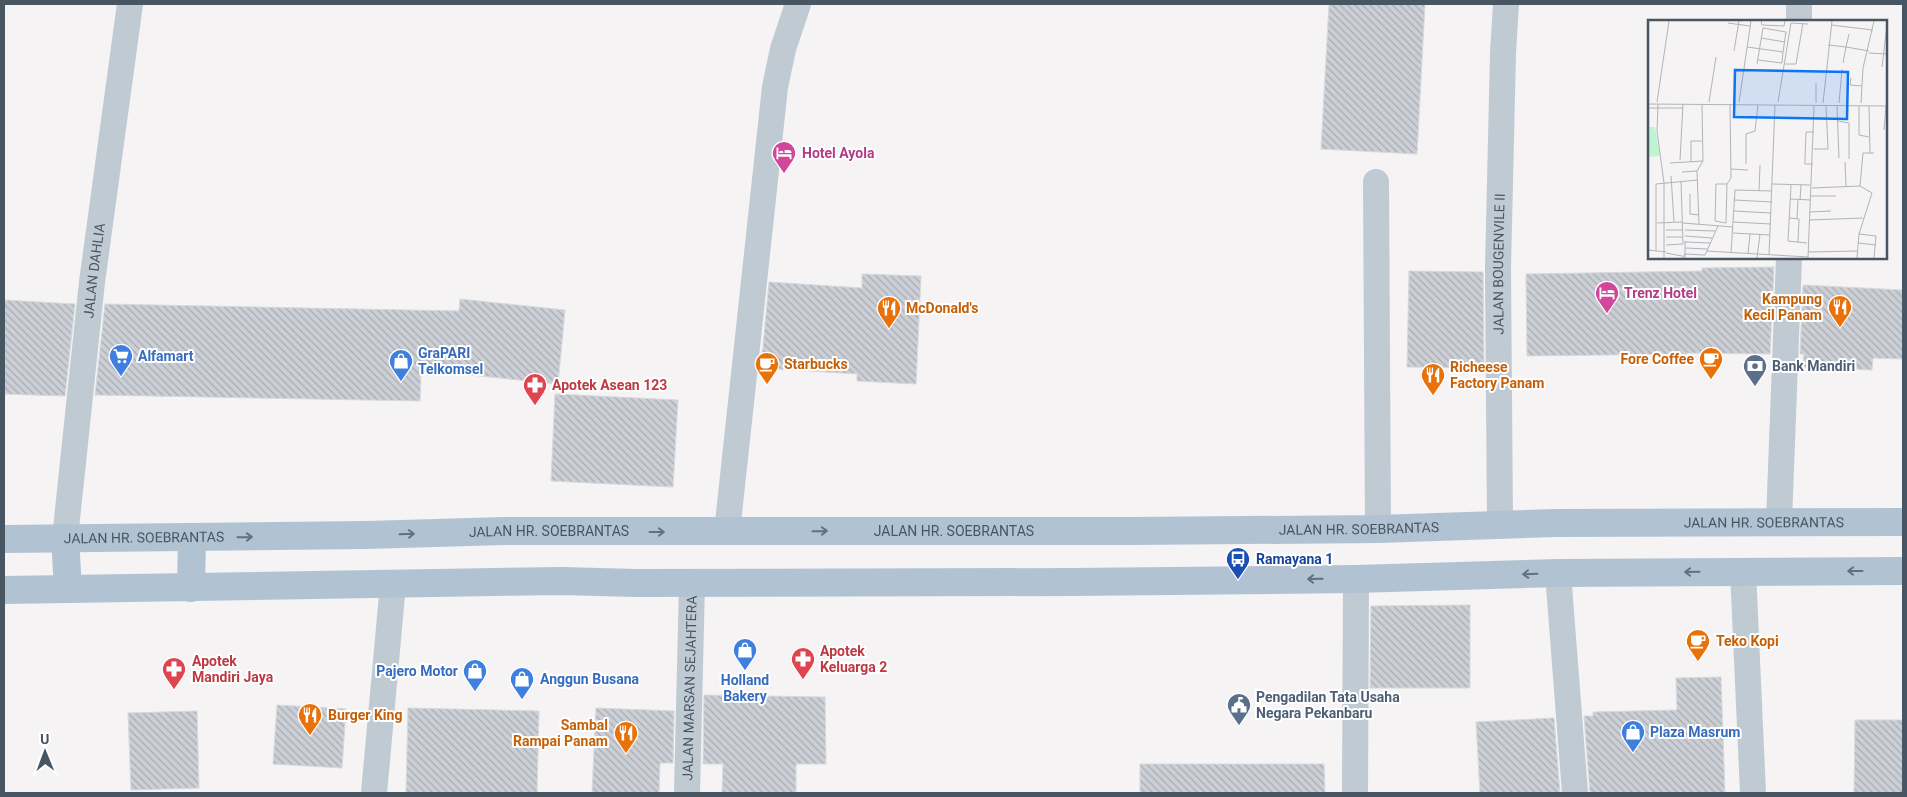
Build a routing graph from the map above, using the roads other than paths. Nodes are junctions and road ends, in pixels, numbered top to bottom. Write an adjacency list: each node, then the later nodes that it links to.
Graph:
1 (130, 4): 13 (street, JALAN DAHLIA)
2 (798, 4): 12 (street)
3 (1506, 4): 10 (street, JALAN BOUGENVILE II)
4 (1799, 4): 5 (street)
5 (1799, 20)
6 (1376, 182): 11 (street)
7 (1789, 259): 8 (street)
8 (1779, 521): 9 (main road, JALAN HR. SOEBRANTAS); 10 (main road, JALAN HR. SOEBRANTAS)
9 (1903, 522)
10 (1500, 524): 11 (main road, JALAN HR. SOEBRANTAS)
11 (1378, 529): 12 (main road, JALAN HR. SOEBRANTAS, one-way to 11)
12 (727, 532): 14 (main road, JALAN HR. SOEBRANTAS, one-way to 12)
13 (65, 538): 14 (main road, JALAN HR. SOEBRANTAS); 15 (main road, JALAN HR. SOEBRANTAS); 23 (main road)
14 (192, 538): 22 (main road)
15 (4, 539)
16 (1743, 571): 17 (main road, one-way to 16); 18 (main road, one-way to 18); 29 (street)
17 (1903, 571)
18 (1558, 573): 19 (main road, one-way to 19); 28 (street)
19 (1356, 579): 20 (main road, one-way to 20); 27 (street)
20 (692, 583): 21 (main road); 26 (street, JALAN MARSAN SEJAHTERA)
21 (393, 584): 22 (main road); 25 (street)
22 (191, 588): 23 (main road)
23 (68, 589): 24 (main road)
24 (4, 590)
25 (374, 793)
26 (687, 793)
27 (1355, 793)
28 (1575, 793)
29 (1753, 793)

